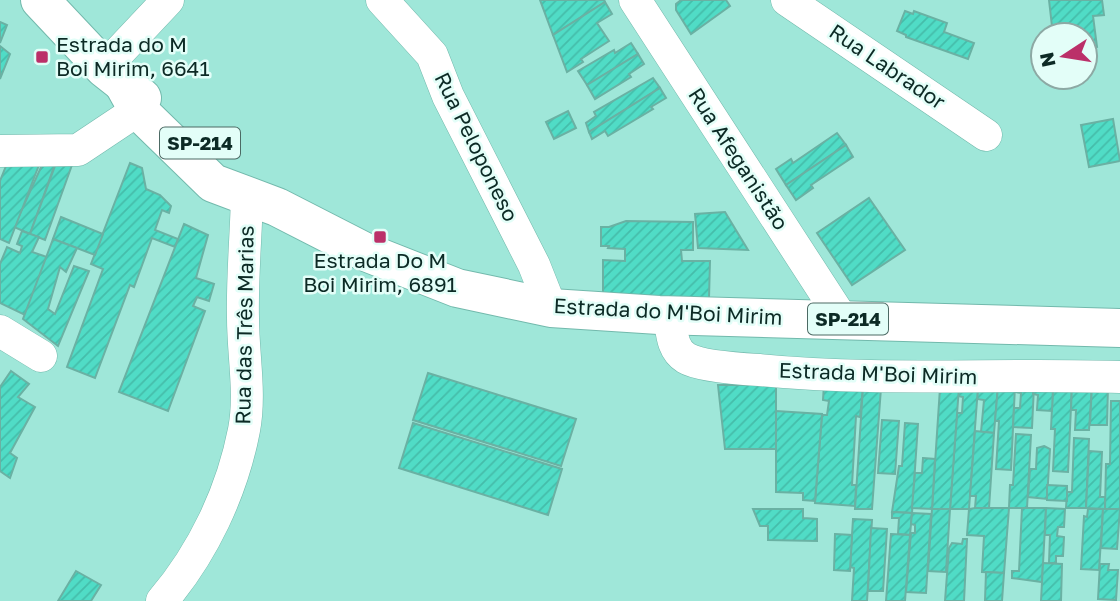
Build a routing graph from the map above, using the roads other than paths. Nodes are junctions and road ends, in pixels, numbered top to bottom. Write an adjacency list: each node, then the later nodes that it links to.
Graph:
1 (40, 0): 6 (main road, Estrada do M'Boi Mirim / SP-214)
2 (169, 0): 6 (street)
3 (382, 0): 10 (street, Rua Peloponeso)
4 (635, 0): 12 (street, Rua Afeganistão)
5 (787, 0): 7 (street, Rua Labrador)
6 (121, 86): 8 (street); 9 (main road, Estrada do M'Boi Mirim / SP-214)
7 (986, 135)
8 (0, 151)
9 (262, 202): 10 (main road, Estrada do M'Boi Mirim / SP-214); 17 (street, Rua das Três Marias)
10 (551, 307): 11 (main road, Estrada do M'Boi Mirim / SP-214)
11 (669, 315): 12 (main road, Estrada do M'Boi Mirim / SP-214); 16 (street, Estrada M'Boi Mirim)
12 (842, 319): 13 (main road, Estrada do M'Boi Mirim / SP-214)
13 (1120, 328)
14 (0, 331): 15 (street)
15 (41, 356)
16 (1120, 377)
17 (174, 594)

